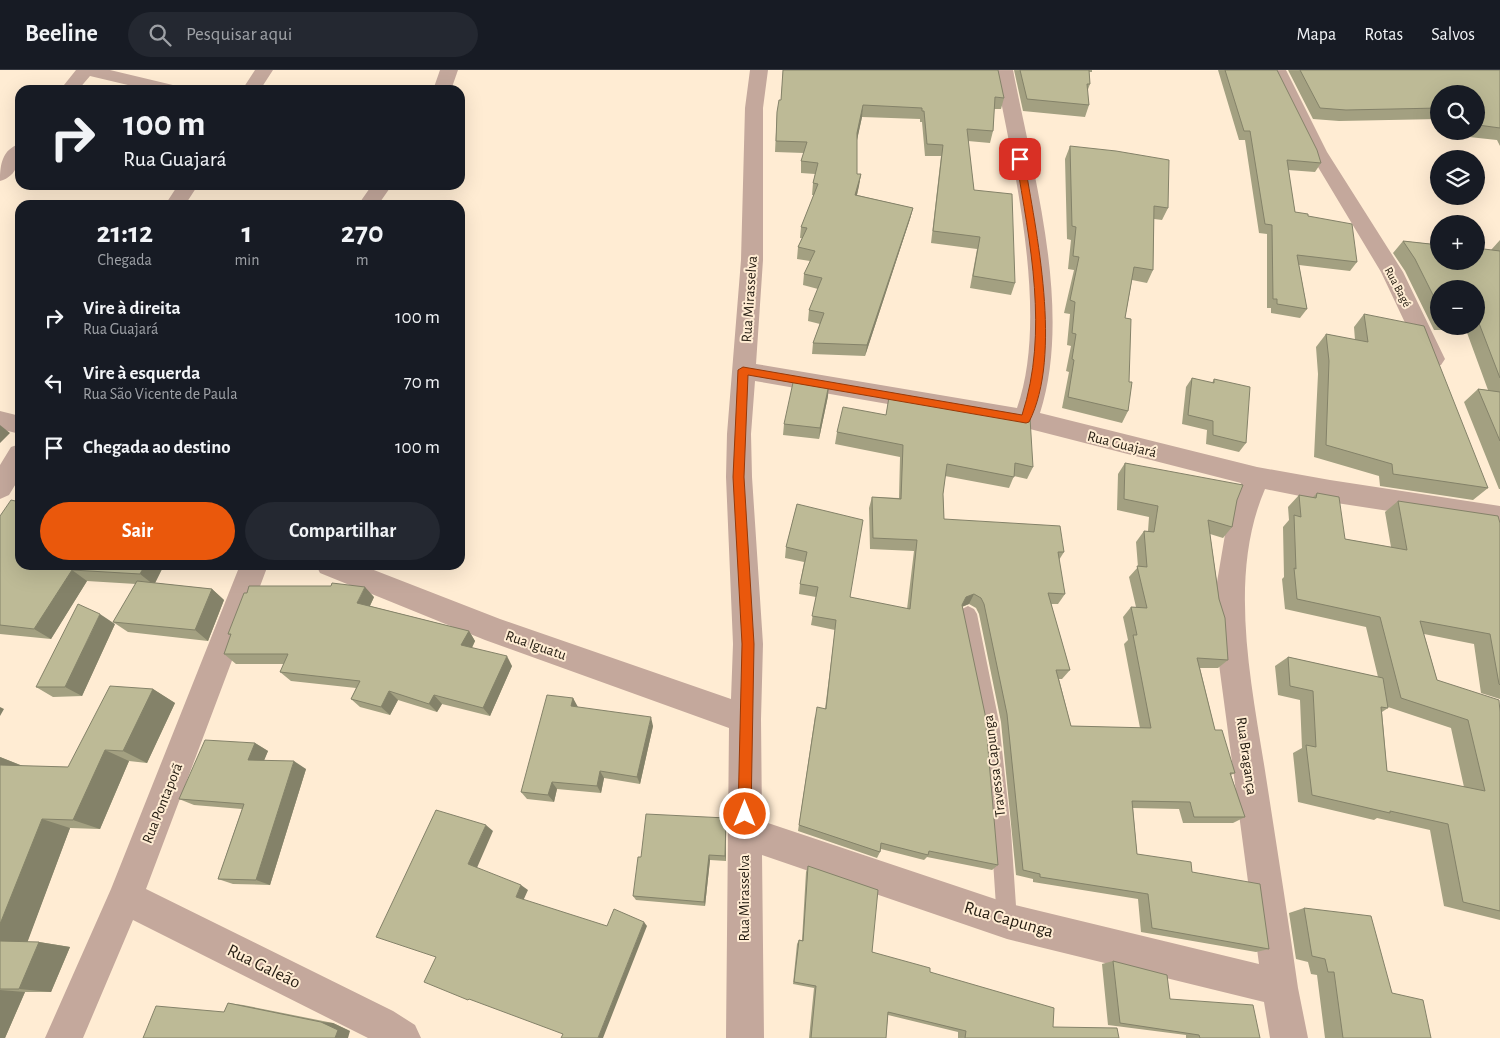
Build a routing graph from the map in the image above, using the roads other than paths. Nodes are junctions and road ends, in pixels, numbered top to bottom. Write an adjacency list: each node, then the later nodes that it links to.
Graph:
1 (87, 70): 7 (street); 8 (street)
2 (264, 70): 9 (street)
3 (450, 70): 10 (street)
4 (760, 70): 13 (street, Rua Mirasselva)
5 (1004, 70): 15 (street)
6 (1277, 70): 14 (street, Rua Bagé)
7 (74, 85)
8 (150, 85)
9 (254, 85)
10 (444, 85)
11 (15, 156): 12 (street)
12 (0, 175)
13 (743, 370): 15 (street, Rua Guajará); 25 (street, Rua Mirasselva)
14 (1442, 382)
15 (1026, 419): 19 (street, Rua Guajará)
16 (0, 420): 17 (street)
17 (15, 424)
18 (15, 462): 20 (street)
19 (1257, 477): 21 (street, Rua Guajará); 29 (street, Rua Bragança)
20 (0, 488)
21 (1494, 510)
22 (252, 570): 27 (street, Rua Pontaporã)
23 (342, 570): 25 (street, Rua Iguatu)
24 (968, 614): 28 (lane, Travessa Capunga)
25 (745, 719): 26 (street, Rua Mirasselva)
26 (744, 832): 28 (street, Rua Capunga); 32 (street, Rua Mirasselva)
27 (124, 897): 30 (street, Rua Pontaporã); 31 (street, Rua Galeão)
28 (1007, 921): 29 (street, Rua Capunga)
29 (1280, 988): 33 (street, Rua Bragança)
30 (64, 1038)
31 (402, 1038)
32 (745, 1038)
33 (1288, 1038)

